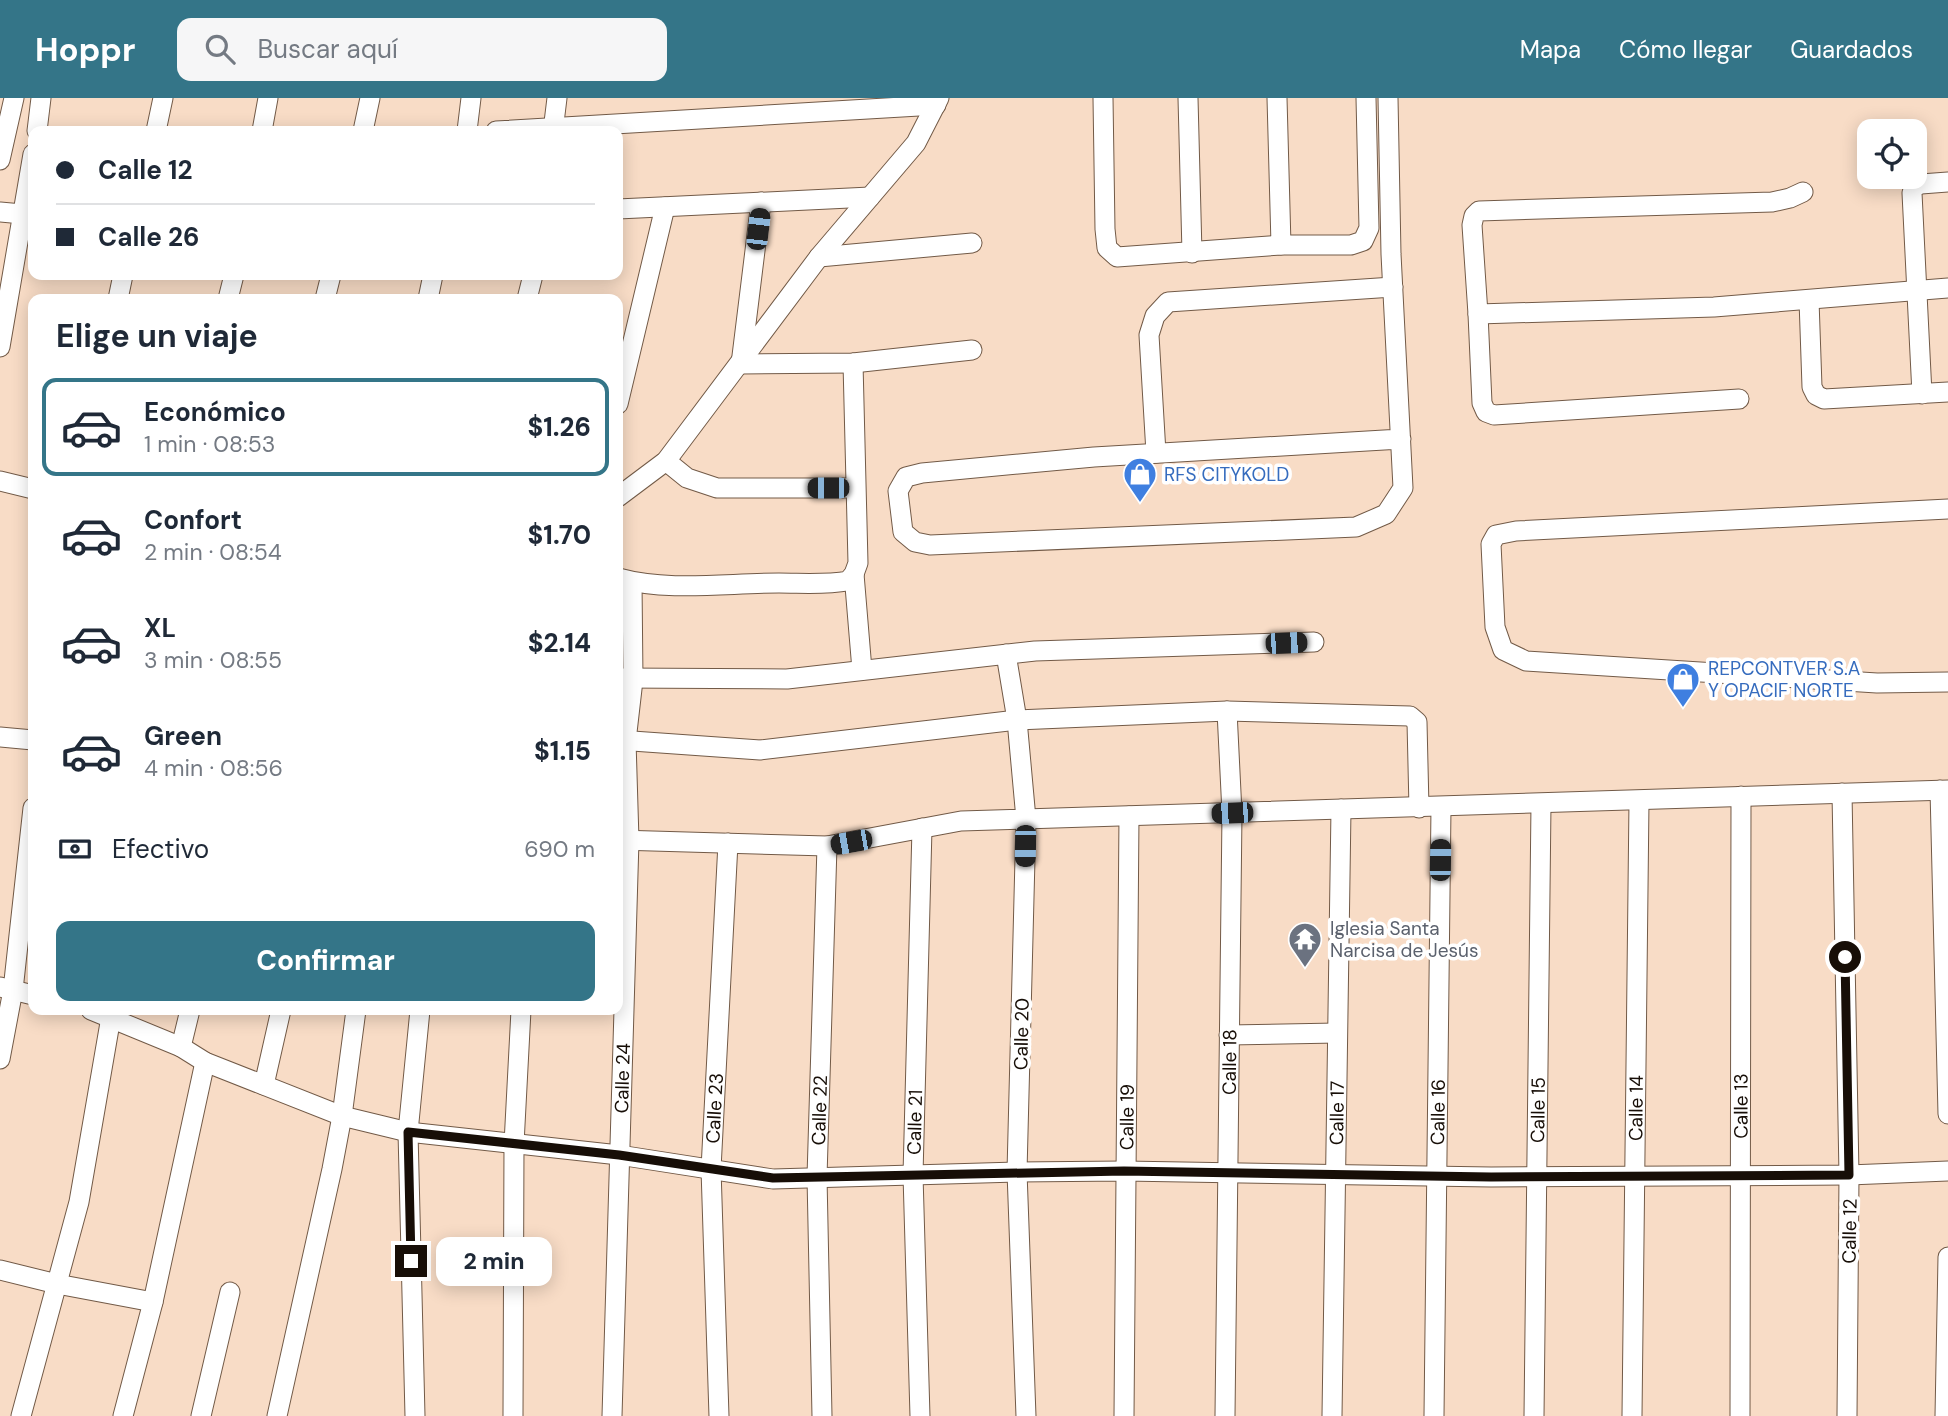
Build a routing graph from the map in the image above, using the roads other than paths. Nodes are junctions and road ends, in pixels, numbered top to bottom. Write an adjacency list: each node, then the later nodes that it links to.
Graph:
1 (14, 98): 21 (street)
2 (41, 98): 14 (street)
3 (163, 98): 15 (street)
4 (268, 98): 16 (street)
5 (370, 98): 17 (street)
6 (471, 98): 18 (street)
7 (557, 98): 19 (street)
8 (1103, 98): 33 (street)
9 (1188, 98): 33 (street)
10 (1277, 98): 32 (street)
11 (1366, 98): 32 (street)
12 (1388, 98): 35 (street)
13 (938, 102): 20 (street); 24 (street)
14 (38, 126)
15 (157, 126)
16 (263, 126)
17 (364, 126)
18 (468, 126)
19 (554, 126)
20 (608, 126)
21 (0, 160)
22 (1948, 182): 37 (street)
23 (1802, 192): 39 (street)
24 (870, 197): 25 (street); 34 (street)
25 (761, 202): 26 (street); 43 (street)
26 (665, 207): 27 (street); 44 (street)
27 (623, 209)
28 (0, 212): 29 (street)
29 (28, 214)
30 (28, 219): 40 (street)
31 (972, 243): 34 (street)
32 (1281, 245): 33 (street)
33 (1192, 253)
34 (820, 257): 43 (street)
35 (1393, 287): 48 (street); 49 (street)
36 (1948, 288): 37 (street)
37 (1919, 291): 38 (street); 46 (street)
38 (1809, 300): 39 (street); 46 (street)
39 (1478, 314): 47 (street)
40 (0, 348)
41 (972, 350): 42 (street)
42 (853, 363): 43 (street); 53 (street)
43 (741, 365): 50 (street)
44 (623, 383)
45 (1948, 392): 46 (street)
46 (1922, 394)
47 (1739, 398)
48 (1401, 439): 49 (street); 49 (street)
49 (1156, 453)
50 (666, 461): 53 (street); 54 (street)
51 (0, 481): 52 (street)
52 (28, 488)
53 (855, 488): 56 (street)
54 (623, 493)
55 (1948, 509): 62 (street)
56 (854, 574): 57 (street); 60 (street)
57 (625, 580): 61 (street, Calle 24)
58 (1314, 642): 59 (street)
59 (1006, 654): 60 (street); 65 (street, Calle 20)
60 (862, 670): 61 (street)
61 (625, 679): 64 (street, Calle 24)
62 (1948, 682)
63 (1227, 711): 65 (street); 75 (street); 77 (street, Calle 18)
64 (623, 720)
65 (1017, 720): 68 (street); 79 (street, Calle 20)
66 (0, 737): 67 (street)
67 (28, 740)
68 (623, 741)
69 (1944, 790): 70 (street); 101 (street)
70 (1842, 793): 71 (street); 114 (street, Calle 12)
71 (1741, 796): 72 (street); 113 (street, Calle 13)
72 (1639, 801): 73 (street); 115 (street, Calle 14)
73 (1541, 804): 74 (street); 118 (street, Calle 15)
74 (1441, 807): 75 (street); 117 (street, Calle 16)
75 (1419, 808): 76 (street)
76 (1341, 809): 77 (street); 95 (street, Calle 17)
77 (1232, 813): 78 (street); 96 (street, Calle 18)
78 (1129, 816): 79 (street); 107 (street, Calle 19)
79 (1026, 819): 80 (street); 109 (street, Calle 20)
80 (922, 828): 84 (street); 111 (street, Calle 21)
81 (623, 840): 83 (street)
82 (28, 843): 85 (street)
83 (728, 843): 84 (street); 106 (street, Calle 23)
84 (827, 846): 116 (street, Calle 22)
85 (7, 988): 86 (street); 98 (street)
86 (28, 994)
87 (105, 1015): 94 (street)
88 (189, 1015): 97 (street)
89 (280, 1015): 100 (street)
90 (355, 1015): 102 (street)
91 (420, 1015): 103 (street)
92 (521, 1015): 104 (street)
93 (621, 1015): 105 (street, Calle 24)
94 (111, 1017): 97 (street); 121 (street)
95 (1337, 1033): 96 (street); 112 (street, Calle 17)
96 (1230, 1035): 110 (street, Calle 18)
97 (181, 1047): 99 (street)
98 (0, 1059)
99 (205, 1062): 100 (street); 123 (street)
100 (264, 1085): 102 (street)
101 (1948, 1114)
102 (342, 1116): 103 (street); 127 (street)
103 (408, 1132): 104 (street); 128 (street)
104 (514, 1144): 105 (street); 129 (street)
105 (619, 1155): 106 (street); 130 (street, Calle 24)
106 (711, 1169): 116 (street); 131 (street, Calle 23)
107 (1124, 1171): 109 (street); 110 (street); 135 (street, Calle 19)
108 (1948, 1171): 114 (street)
109 (1017, 1172): 111 (street); 134 (street, Calle 20)
110 (1228, 1173): 112 (street); 136 (street, Calle 18)
111 (913, 1175): 116 (street); 133 (street, Calle 21)
112 (1335, 1175): 117 (street); 137 (street, Calle 17)
113 (1741, 1175): 114 (street); 115 (street); 141 (street, Calle 13)
114 (1849, 1175): 142 (street, Calle 12)
115 (1635, 1176): 118 (street); 140 (street, Calle 14)
116 (817, 1177): 132 (street, Calle 22)
117 (1436, 1177): 118 (street); 138 (street, Calle 16)
118 (1537, 1177): 139 (street, Calle 15)
119 (1948, 1257): 143 (street)
120 (0, 1270): 121 (street)
121 (57, 1284): 123 (street); 124 (street)
122 (230, 1292): 126 (street)
123 (153, 1302): 125 (street)
124 (21, 1416)
125 (122, 1416)
126 (201, 1416)
127 (277, 1416)
128 (415, 1416)
129 (513, 1416)
130 (611, 1416)
131 (719, 1416)
132 (822, 1416)
133 (920, 1416)
134 (1026, 1416)
135 (1124, 1416)
136 (1225, 1416)
137 (1332, 1416)
138 (1434, 1416)
139 (1534, 1416)
140 (1632, 1416)
141 (1740, 1416)
142 (1847, 1416)
143 (1945, 1416)

